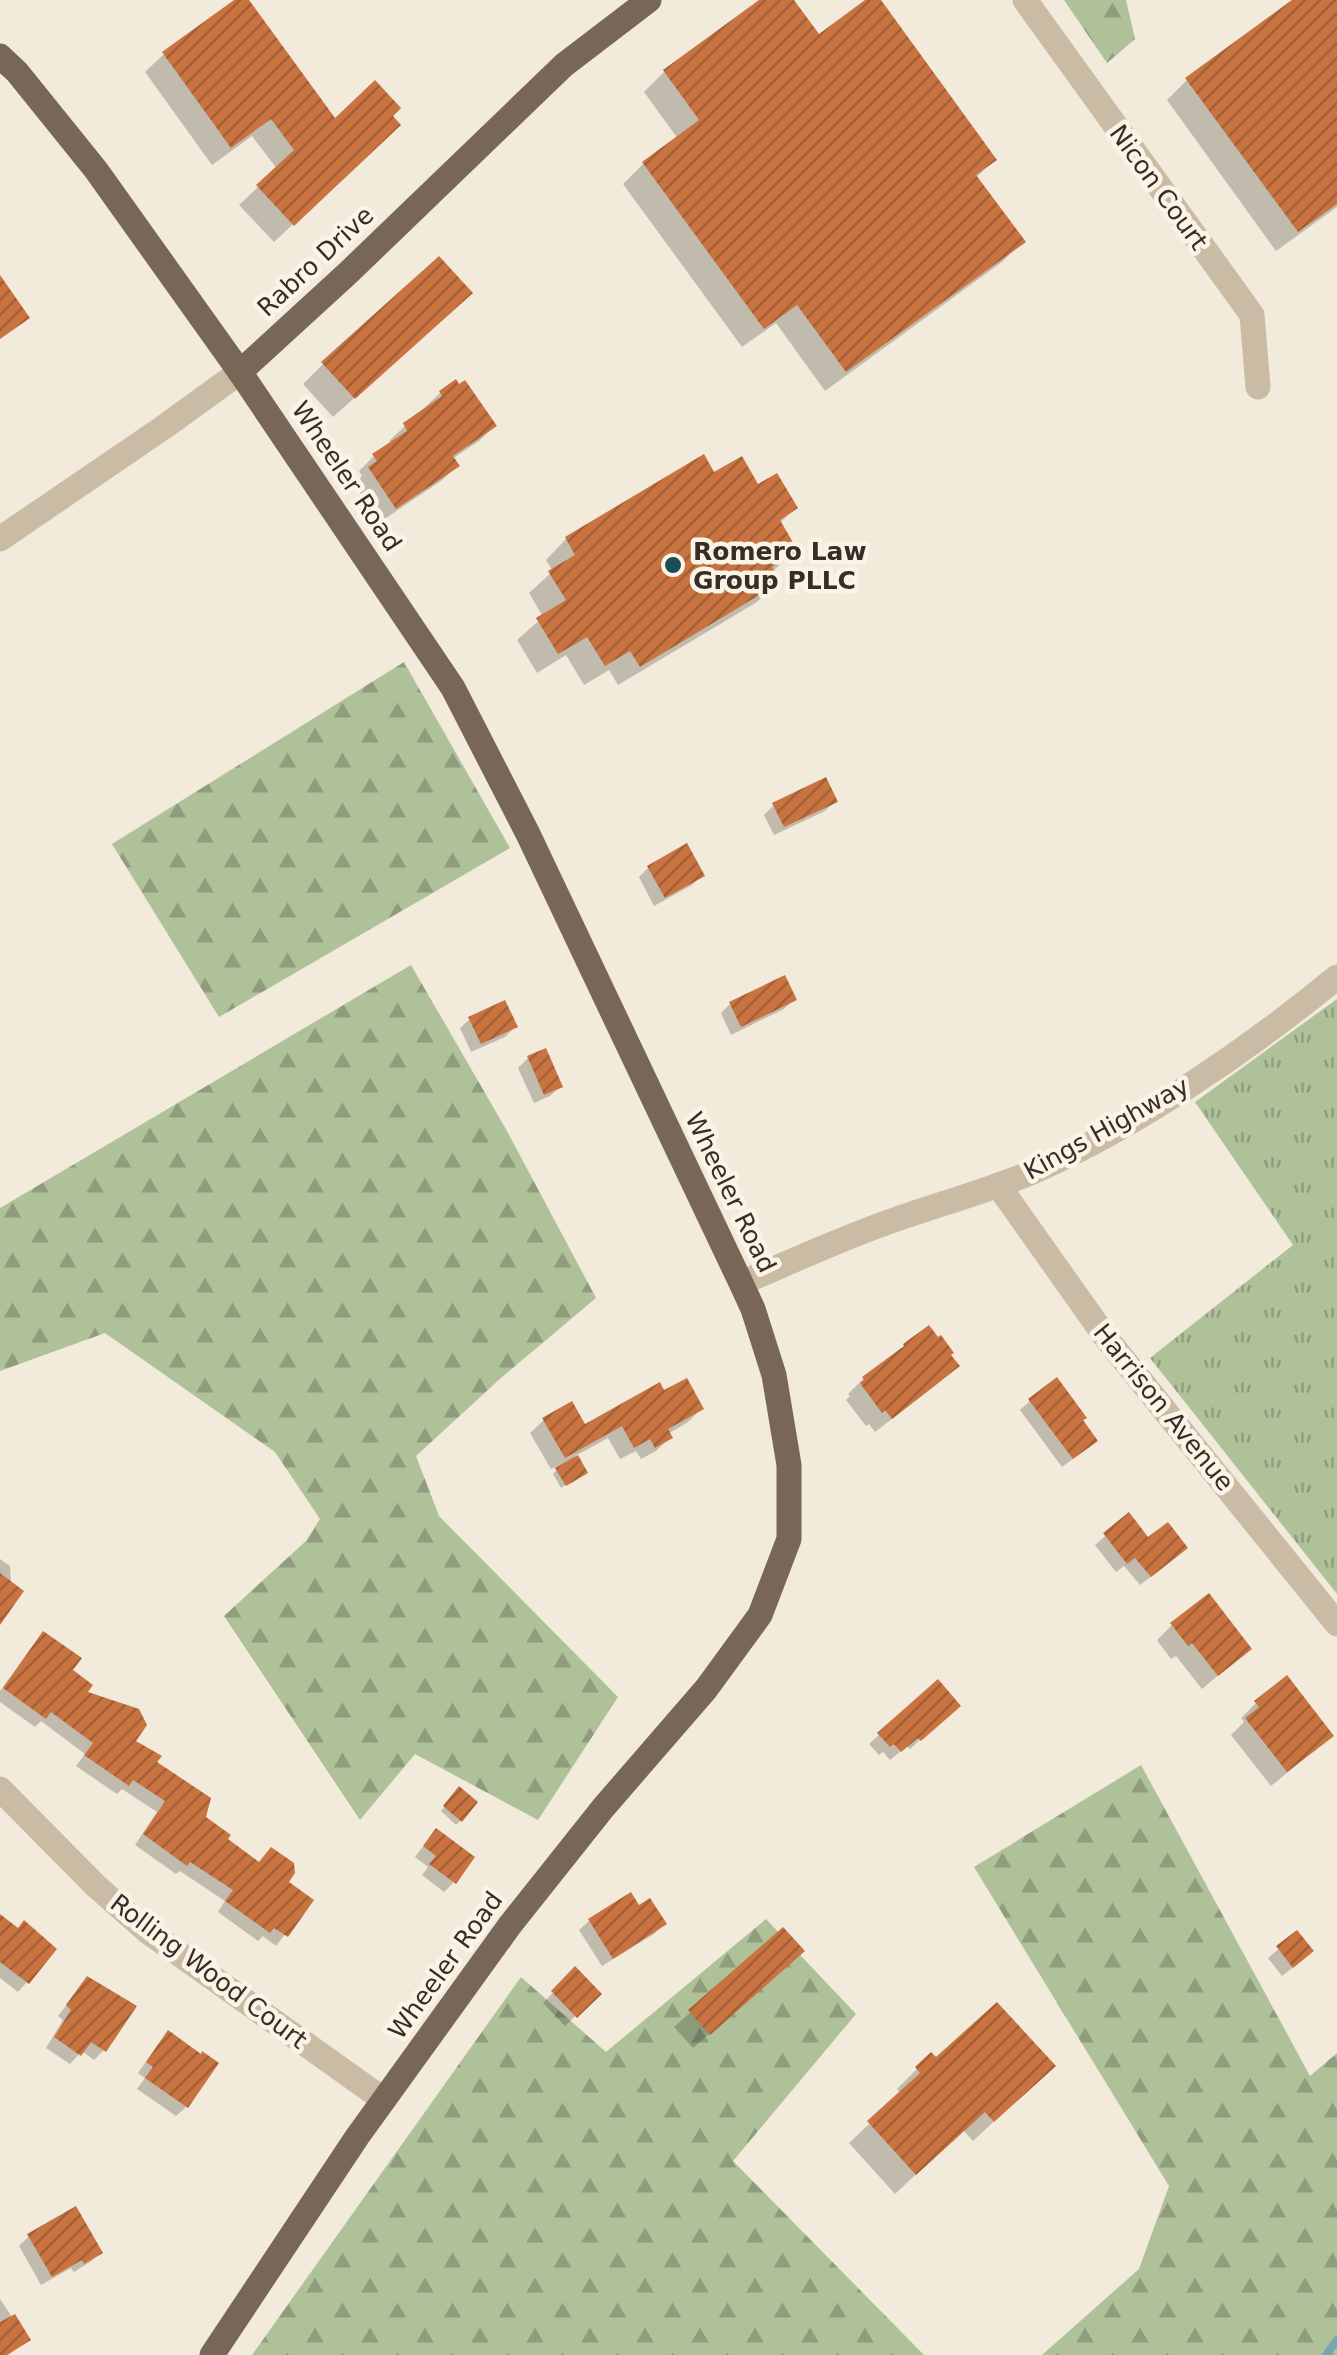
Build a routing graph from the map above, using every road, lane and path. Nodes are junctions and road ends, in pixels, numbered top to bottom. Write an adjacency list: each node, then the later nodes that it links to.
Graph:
1 (648, 0): 4 (main road, Rabro Drive)
2 (1024, 0): 5 (street, Nicon Court)
3 (0, 56): 4 (main road, Wheeler Road)
4 (240, 372): 6 (street, Rabro Drive); 9 (main road, Wheeler Road)
5 (1258, 387)
6 (0, 539)
7 (1337, 977): 8 (street, Kings Highway)
8 (998, 1185): 9 (street, Kings Highway); 10 (street, Harrison Avenue)
9 (741, 1282): 12 (main road, Wheeler Road)
10 (1337, 1624)
11 (0, 1789): 12 (street, Rolling Wood Court)
12 (384, 2100): 13 (main road, Wheeler Road)
13 (212, 2355)

